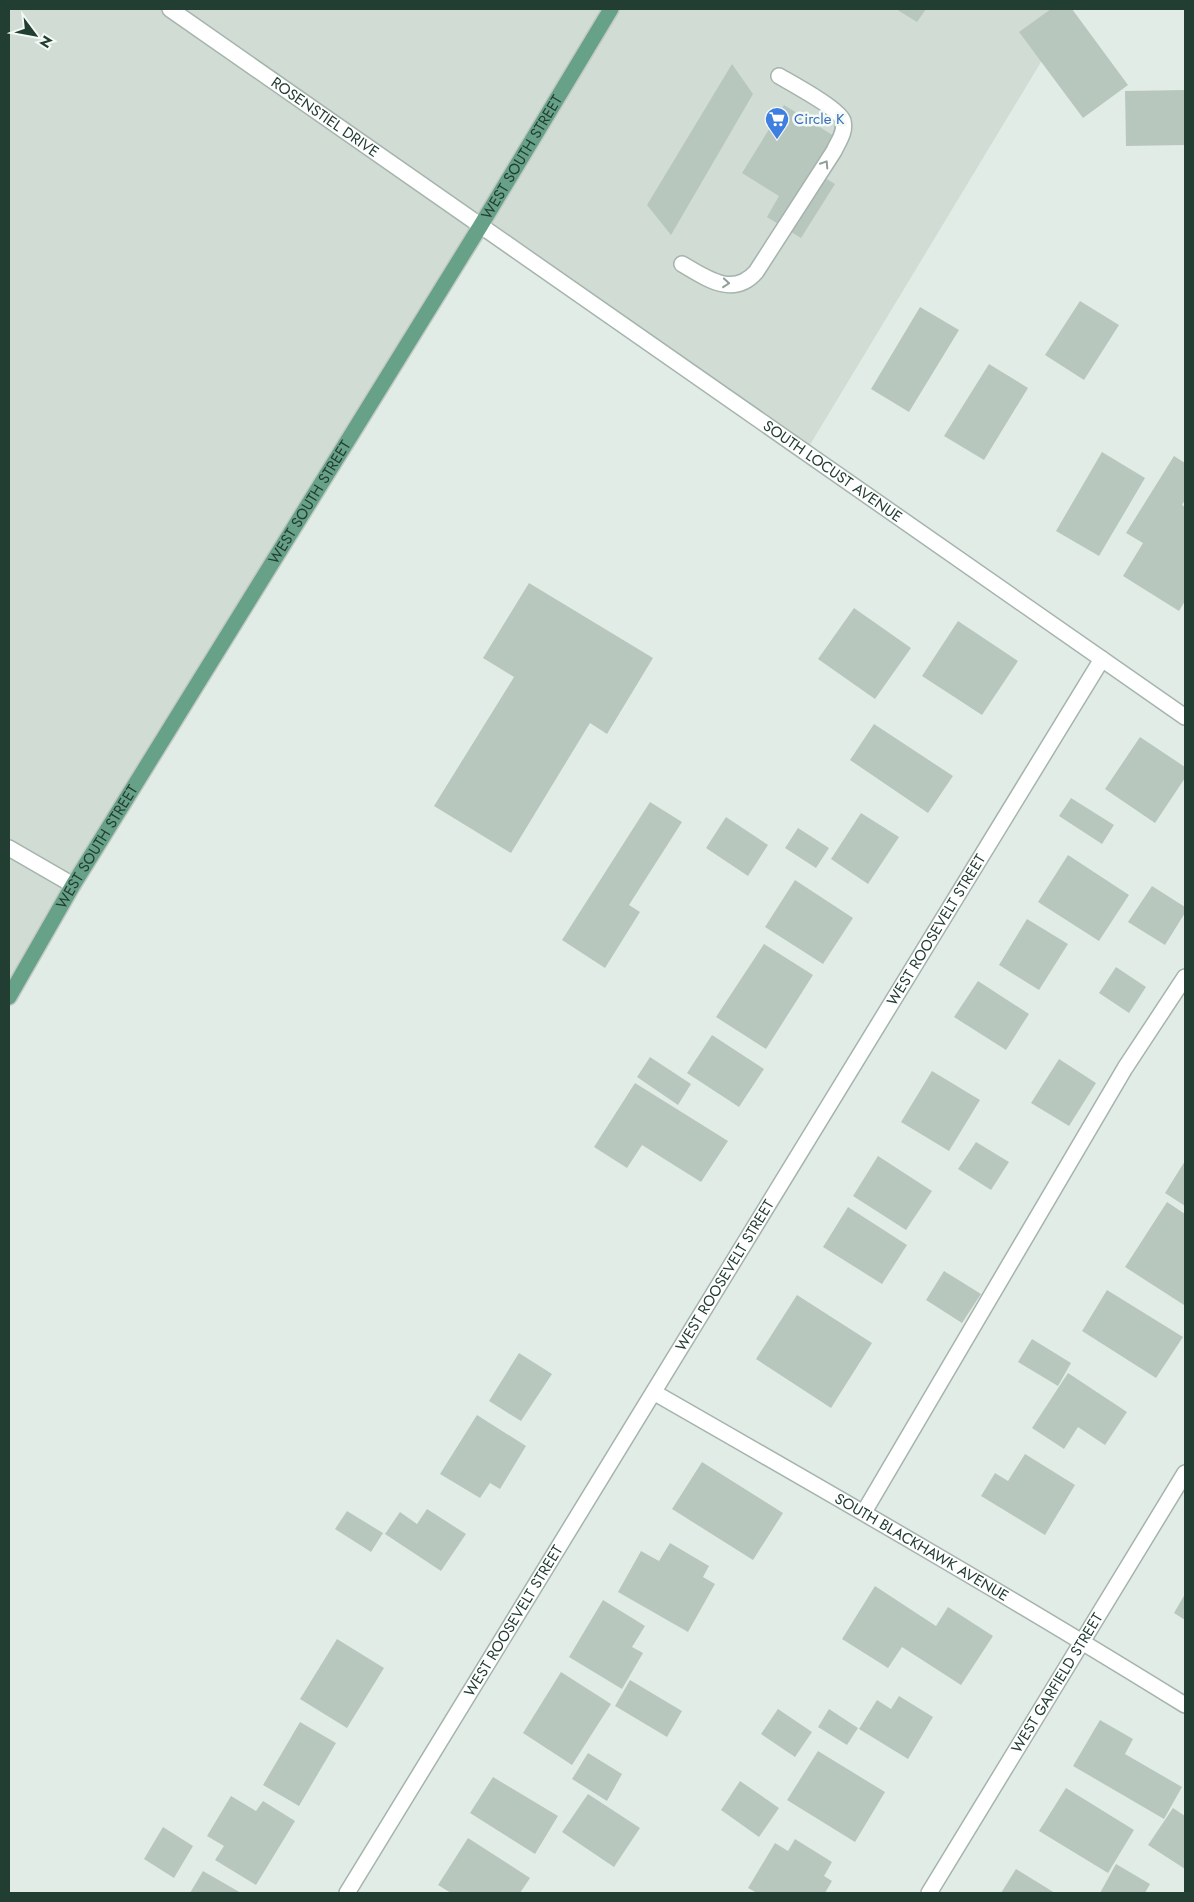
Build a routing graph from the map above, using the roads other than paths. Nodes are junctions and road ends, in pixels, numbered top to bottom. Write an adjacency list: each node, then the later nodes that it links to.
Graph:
1 (170, 9): 4 (street, ROSENSTIEL DRIVE)
2 (611, 9): 4 (main road, WEST SOUTH STREET)
3 (779, 76): 5 (street, one-way to 3)
4 (481, 225): 6 (street, SOUTH LOCUST AVENUE); 9 (main road, WEST SOUTH STREET)
5 (682, 264)
6 (1102, 659): 7 (street, SOUTH LOCUST AVENUE); 12 (street, WEST ROOSEVELT STREET)
7 (1185, 717)
8 (9, 848): 9 (street)
9 (73, 885): 11 (main road, WEST SOUTH STREET)
10 (1185, 977): 14 (street)
11 (9, 996)
12 (655, 1393): 14 (street, SOUTH BLACKHAWK AVENUE); 17 (street, WEST ROOSEVELT STREET)
13 (1185, 1473): 15 (street, WEST GARFIELD STREET)
14 (864, 1512): 15 (street, SOUTH BLACKHAWK AVENUE)
15 (1082, 1642): 16 (street, SOUTH BLACKHAWK AVENUE); 18 (street, WEST GARFIELD STREET)
16 (1185, 1706)
17 (348, 1893)
18 (929, 1893)

